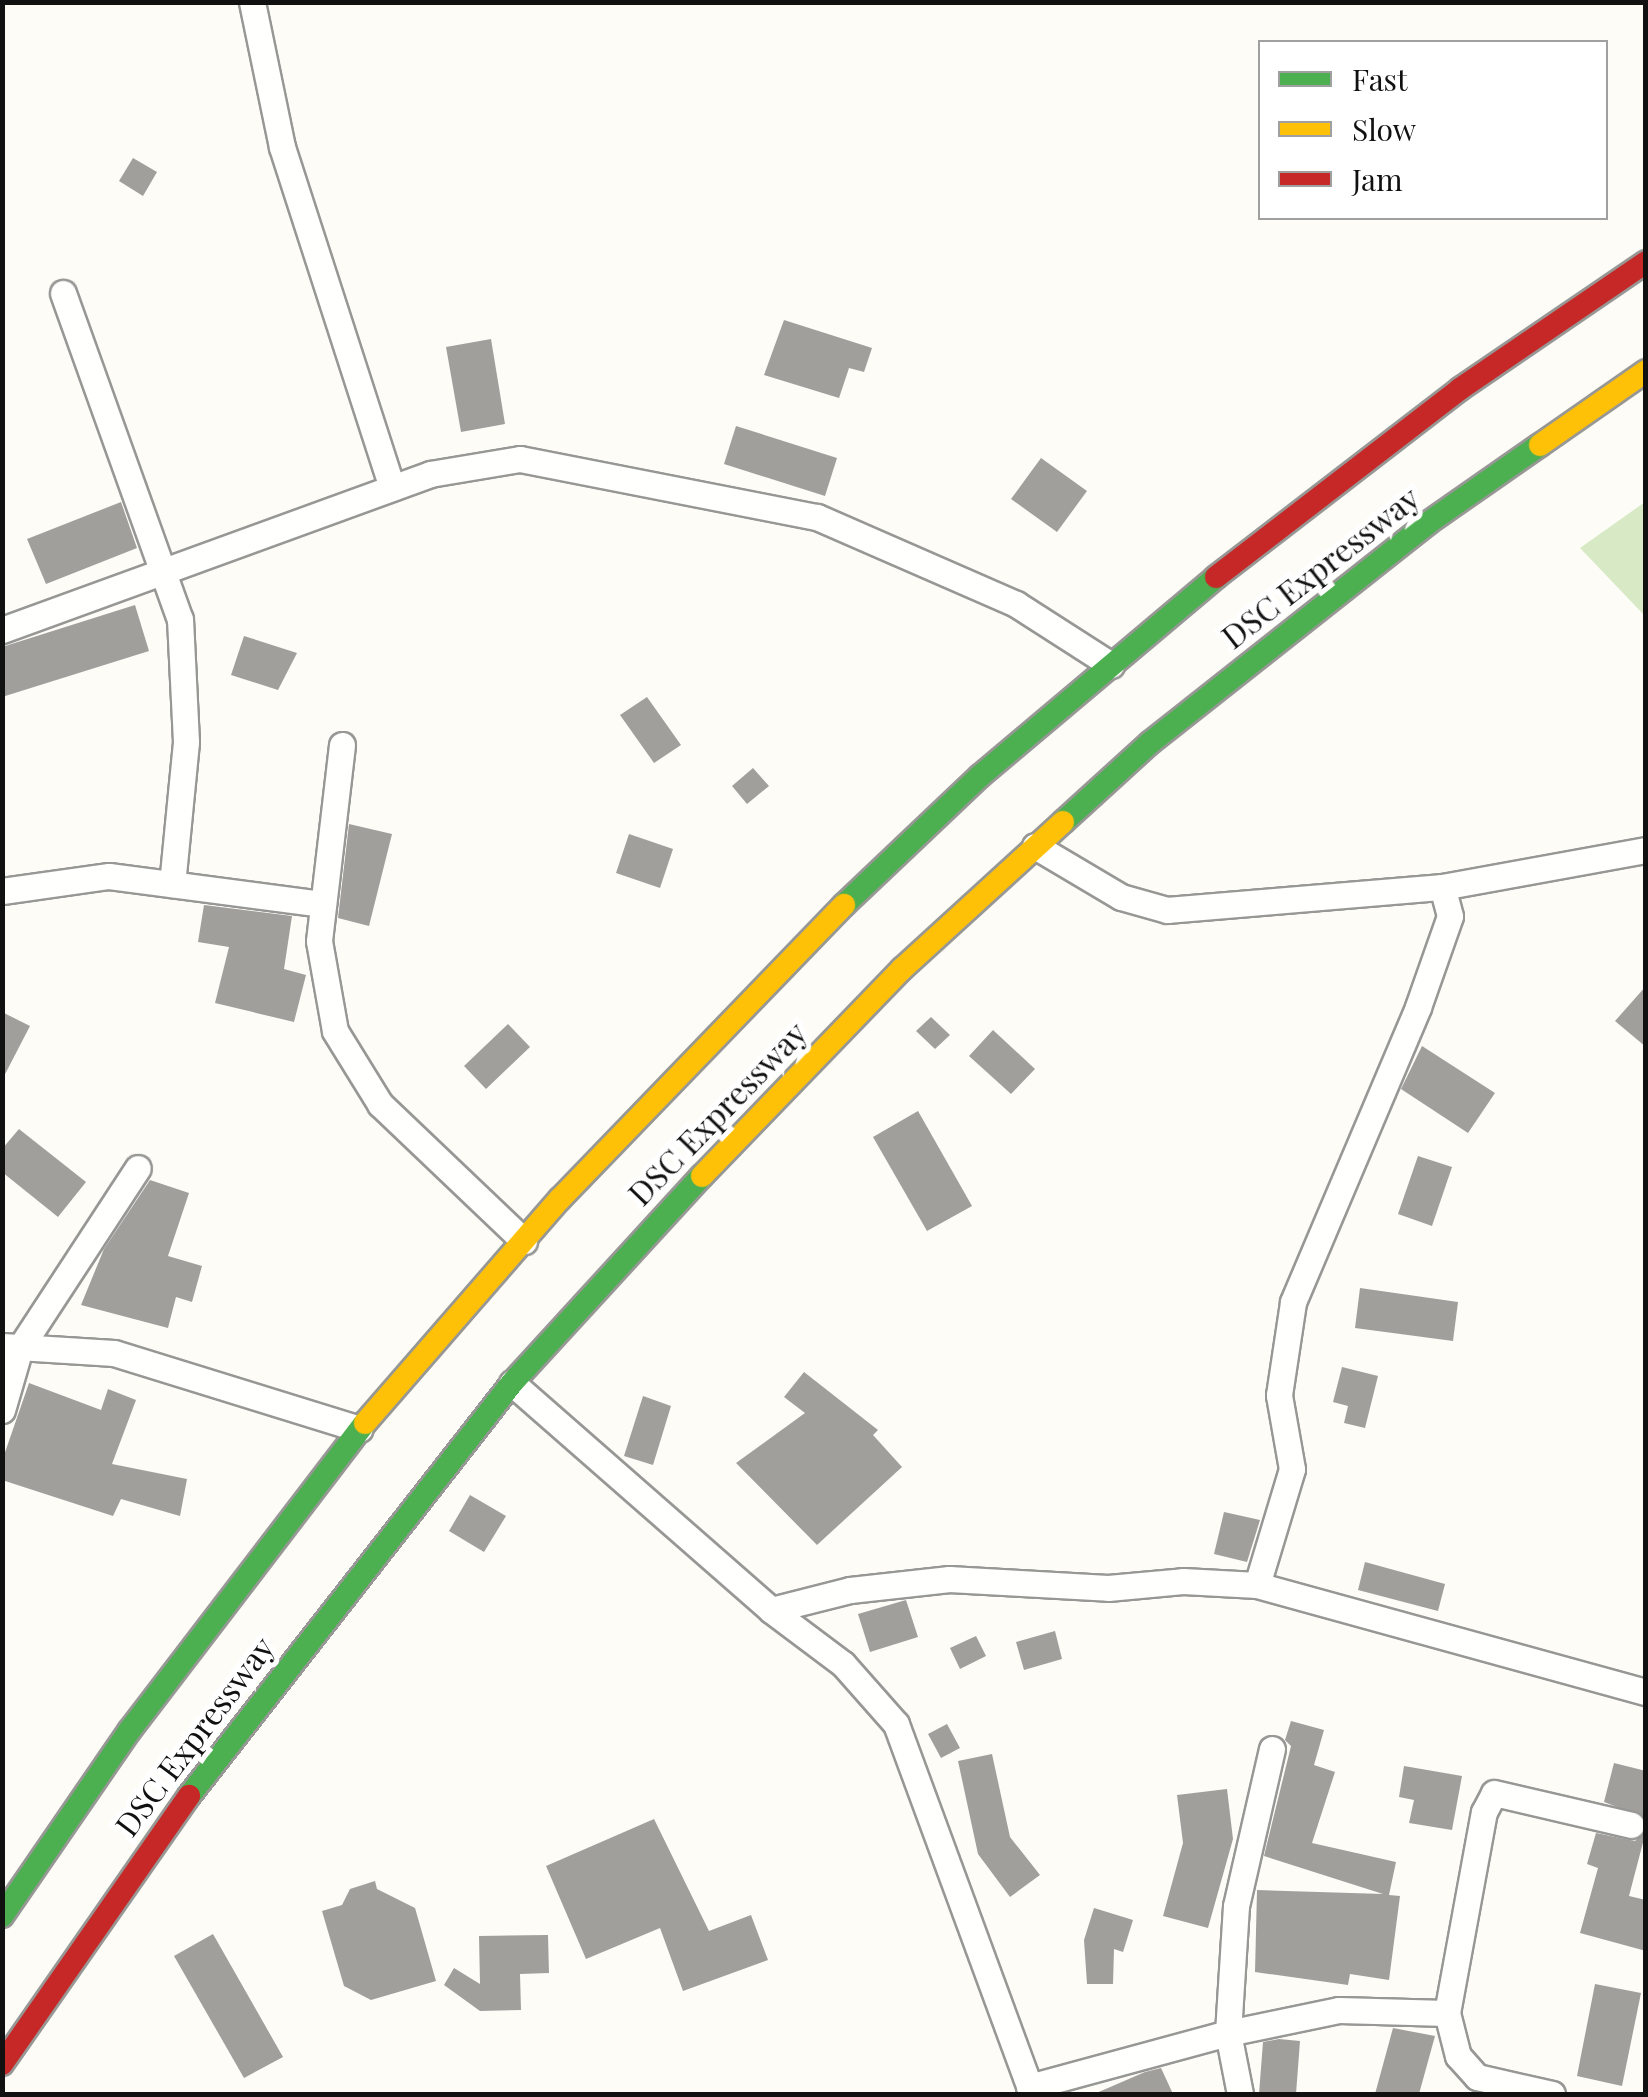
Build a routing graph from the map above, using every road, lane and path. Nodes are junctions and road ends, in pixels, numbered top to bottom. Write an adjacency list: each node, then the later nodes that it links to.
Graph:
1 (252, 2): 5 (street)
2 (1646, 262): 8 (main road, DSC Expressway)
3 (63, 293): 6 (street)
4 (1646, 370): 10 (main road, DSC Expressway)
5 (392, 488): 6 (street); 8 (street)
6 (166, 570): 7 (street); 12 (street)
7 (2, 630)
8 (1111, 665): 17 (main road, DSC Expressway)
9 (342, 745): 15 (street)
10 (1036, 846): 13 (street); 19 (main road, DSC Expressway)
11 (1646, 850): 13 (street)
12 (172, 884): 14 (street); 15 (street)
13 (1442, 887): 22 (street)
14 (2, 891)
15 (324, 904): 17 (street)
16 (138, 1168): 18 (street)
17 (524, 1240): 21 (main road, DSC Expressway)
18 (12, 1347): 20 (street); 21 (street)
19 (512, 1383): 23 (street); 30 (main road, DSC Expressway)
20 (2, 1410)
21 (360, 1429): 27 (main road, DSC Expressway)
22 (1256, 1585): 23 (street); 24 (street)
23 (771, 1610): 31 (street)
24 (1646, 1692)
25 (1272, 1749): 29 (street)
26 (1631, 1825): 28 (street)
27 (2, 1916)
28 (1447, 2012): 29 (street); 33 (street)
29 (1228, 2032): 31 (street); 32 (street)
30 (2, 2064)
31 (1031, 2091)
32 (1240, 2094)
33 (1552, 2094)

